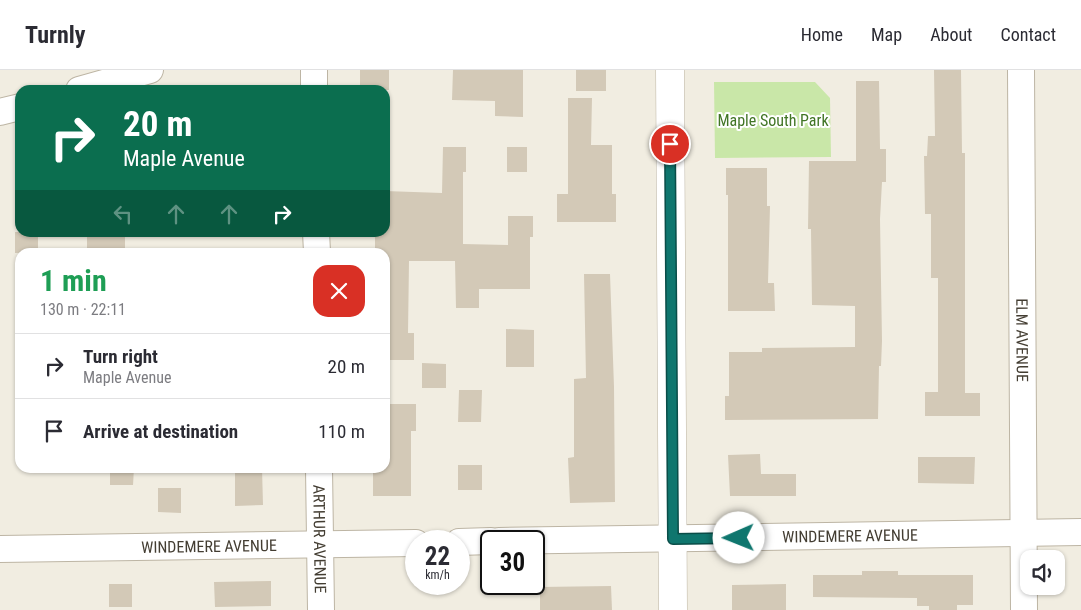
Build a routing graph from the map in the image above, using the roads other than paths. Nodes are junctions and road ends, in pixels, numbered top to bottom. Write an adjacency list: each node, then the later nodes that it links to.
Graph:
1 (150, 70): 5 (street)
2 (314, 70): 6 (street)
3 (670, 70): 12 (street)
4 (1021, 70): 10 (street, ELM AVENUE)
5 (97, 85)
6 (314, 85)
7 (15, 108): 8 (street)
8 (0, 112)
9 (319, 473): 15 (street, ARTHUR AVENUE)
10 (1024, 532): 11 (street, WINDEMERE AVENUE); 12 (street, WINDEMERE AVENUE); 19 (street, ELM AVENUE)
11 (1081, 532)
12 (673, 539): 13 (street, WINDEMERE AVENUE); 18 (street)
13 (545, 540)
14 (405, 543): 15 (street, WINDEMERE AVENUE)
15 (320, 545): 16 (street, WINDEMERE AVENUE); 17 (street, ARTHUR AVENUE)
16 (0, 550)
17 (321, 610)
18 (673, 610)
19 (1024, 610)

